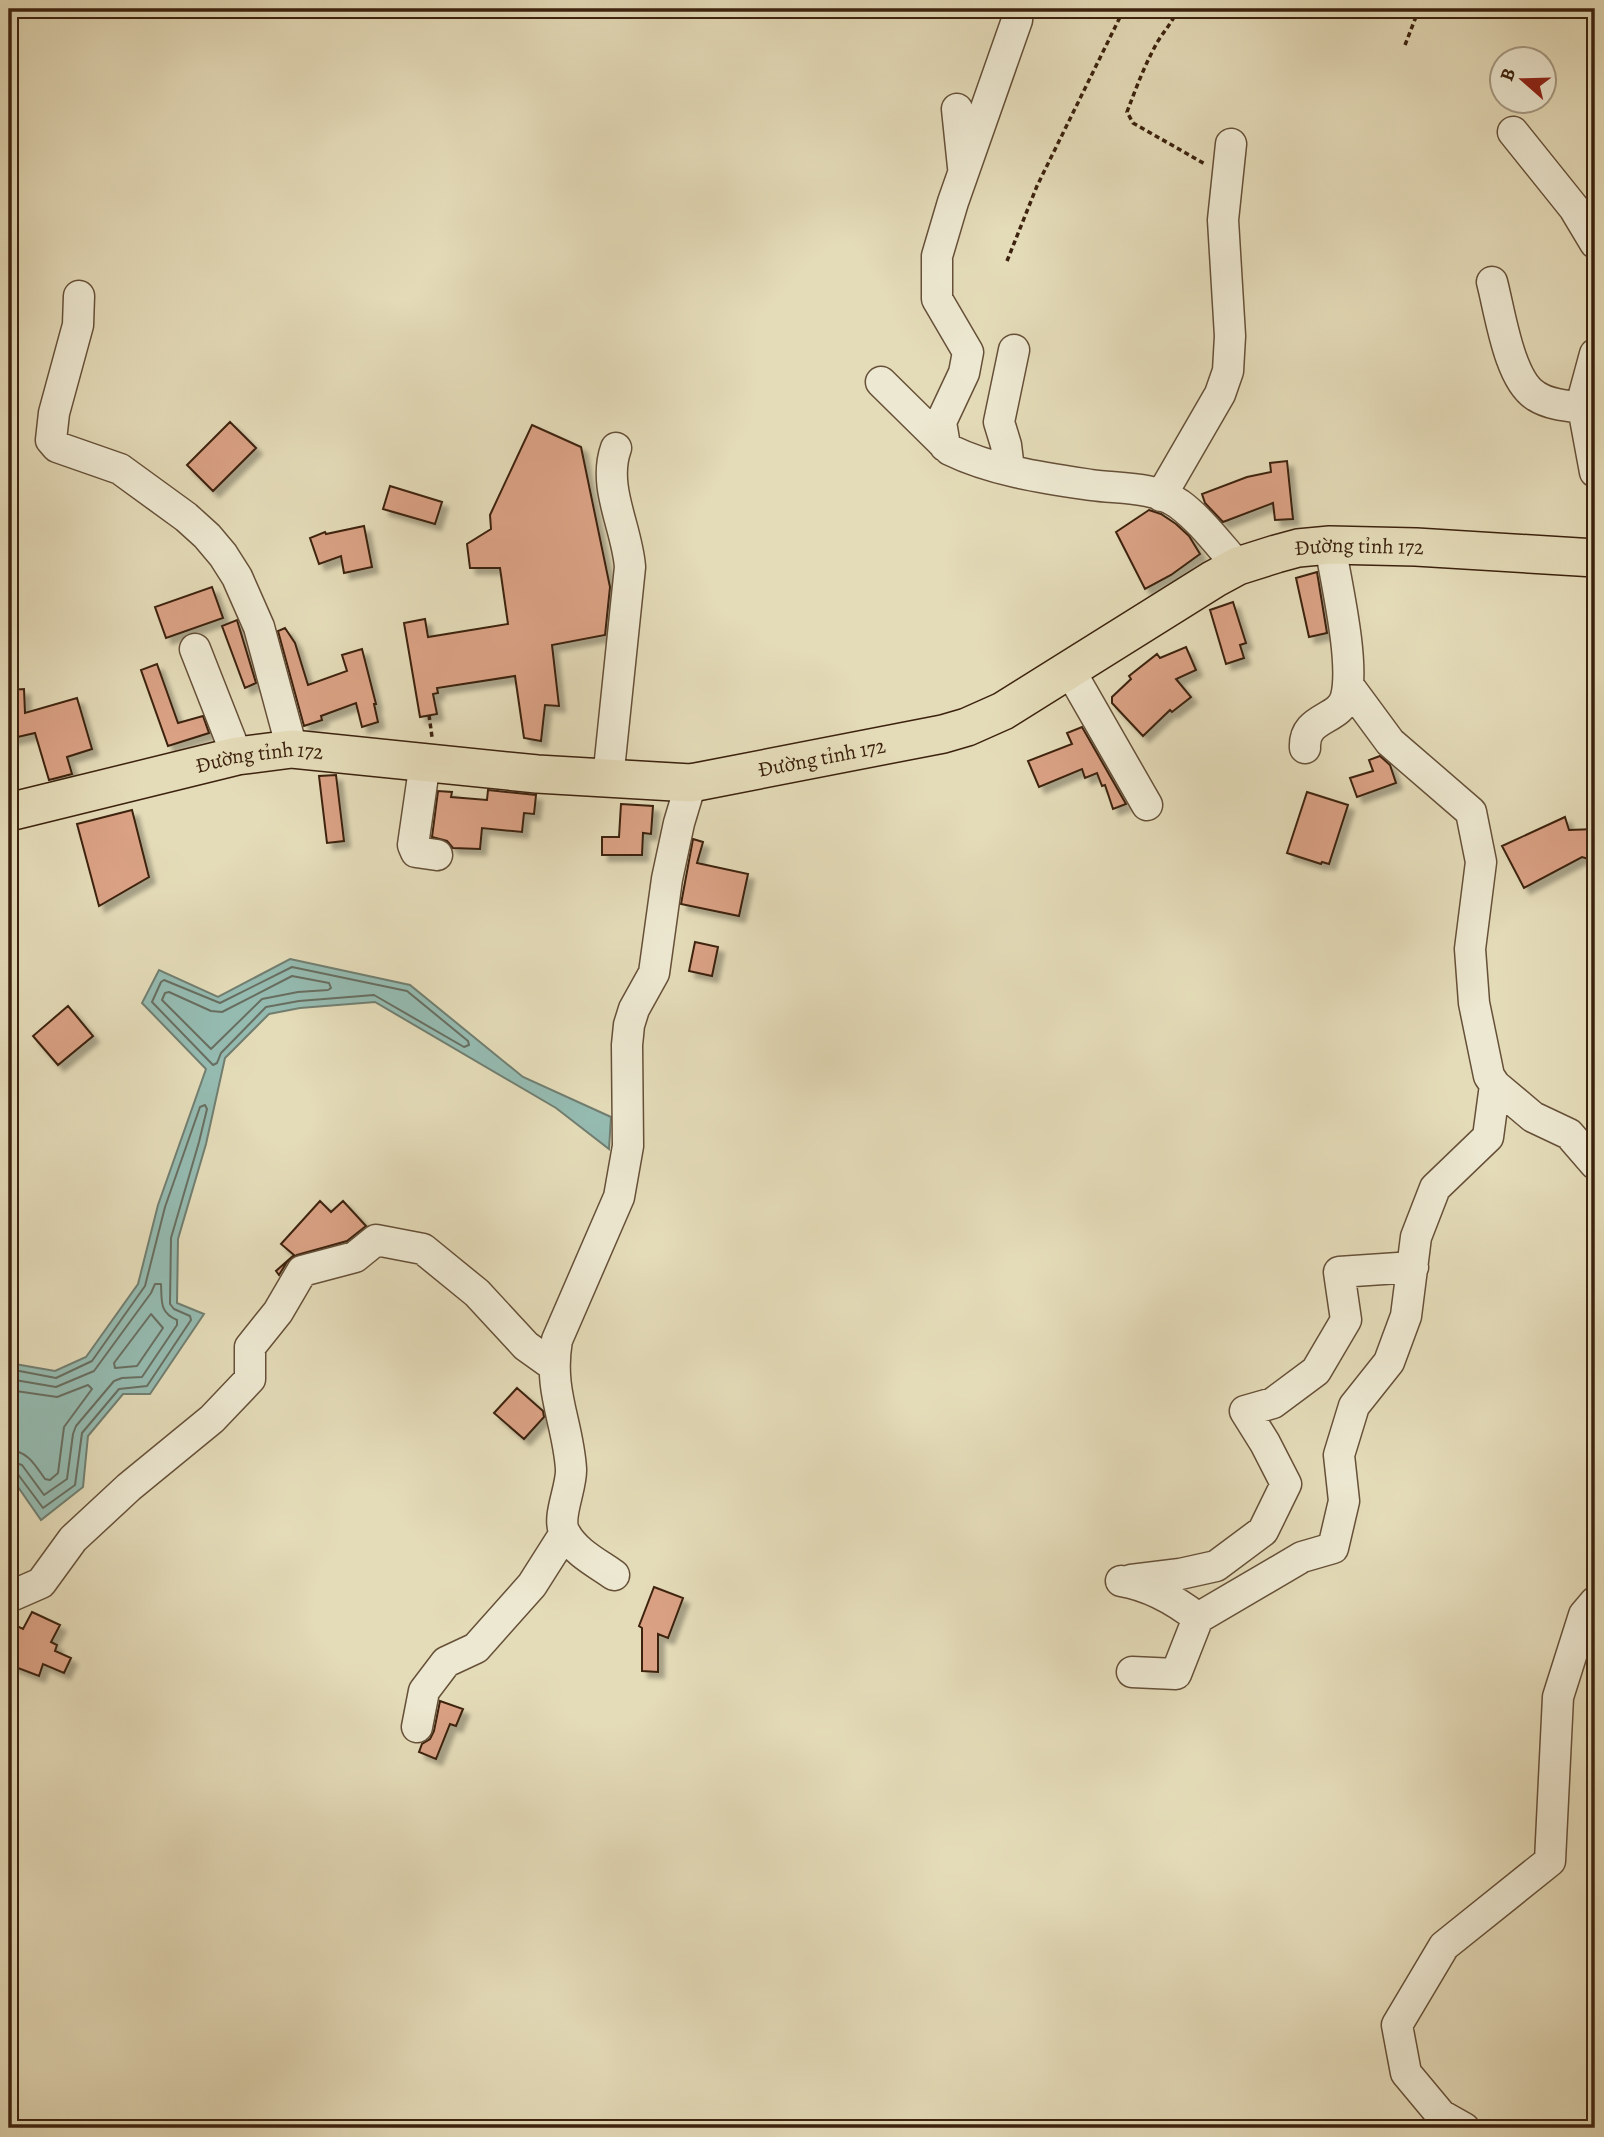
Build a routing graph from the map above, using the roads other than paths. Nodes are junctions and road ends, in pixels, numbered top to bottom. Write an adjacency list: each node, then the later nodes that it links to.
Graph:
1 (1018, 9): 5 (street)
2 (957, 109): 5 (street)
3 (1513, 132): 6 (street)
4 (1231, 144): 17 (street)
5 (964, 174): 13 (street)
6 (1595, 243)
7 (1492, 282): 12 (street)
8 (79, 296): 25 (street)
9 (1014, 350): 15 (street)
10 (1595, 354): 12 (street)
11 (881, 382): 13 (street)
12 (1589, 412): 16 (street)
13 (945, 446): 15 (street)
14 (616, 448): 28 (street)
15 (1009, 469): 17 (street)
16 (1595, 472)
17 (1161, 496): 20 (street)
18 (1330, 545): 19 (main road, Đường tỉnh 172); 20 (main road, Đường tỉnh 172); 23 (street)
19 (1595, 558)
20 (1238, 566): 22 (main road, Đường tỉnh 172)
21 (195, 649): 26 (street)
22 (1069, 669): 29 (main road, Đường tỉnh 172); 30 (street)
23 (1348, 685): 24 (street); 33 (street)
24 (1305, 748)
25 (292, 749): 26 (main road, Đường tỉnh 172); 27 (main road, Đường tỉnh 172)
26 (237, 756): 31 (main road, Đường tỉnh 172)
27 (425, 762): 28 (main road, Đường tỉnh 172); 32 (street)
28 (608, 779): 29 (main road, Đường tỉnh 172)
29 (691, 783): 36 (street)
30 (1147, 805)
31 (9, 812)
32 (438, 855)
33 (1495, 1085): 34 (street); 35 (street)
34 (1595, 1164)
35 (1413, 1267): 41 (street); 41 (street)
36 (554, 1366): 37 (street); 39 (street)
37 (565, 1533): 38 (street); 43 (street)
38 (614, 1575)
39 (9, 1597)
40 (1595, 1602): 44 (street)
41 (1198, 1618): 42 (street)
42 (1132, 1672)
43 (417, 1727)
44 (1450, 2124)

